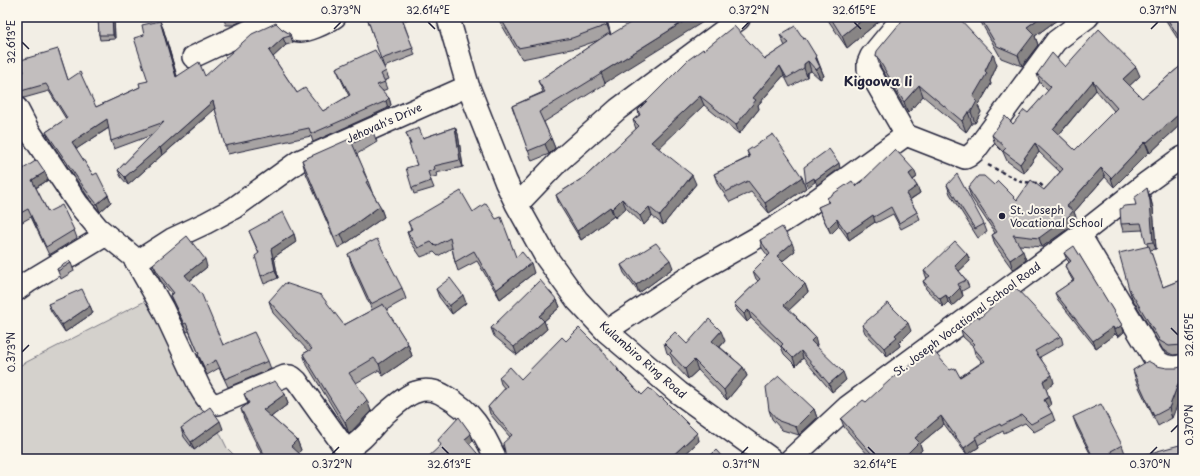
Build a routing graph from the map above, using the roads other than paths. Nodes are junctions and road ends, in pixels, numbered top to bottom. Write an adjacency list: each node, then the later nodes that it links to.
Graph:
1 (335, 17): 6 (street)
2 (448, 17): 7 (street, Kulambiro Ring Road)
3 (904, 17): 9 (street)
4 (1088, 17): 9 (street)
5 (739, 19): 11 (street)
6 (193, 57)
7 (468, 86): 11 (street, Kulambiro Ring Road); 14 (street, Jehovah's Drive)
8 (17, 108): 12 (street)
9 (906, 135): 16 (street)
10 (1183, 157): 13 (street, St. Joseph Vocational School Road)
11 (517, 205): 16 (street, Kulambiro Ring Road)
12 (106, 235): 14 (street); 15 (street)
13 (1080, 235): 17 (street); 20 (street, St. Joseph Vocational School Road)
14 (136, 262): 18 (street)
15 (17, 290)
16 (606, 331): 19 (street, Kulambiro Ring Road)
17 (1183, 365)
18 (496, 459)
19 (771, 459)
20 (792, 459)

